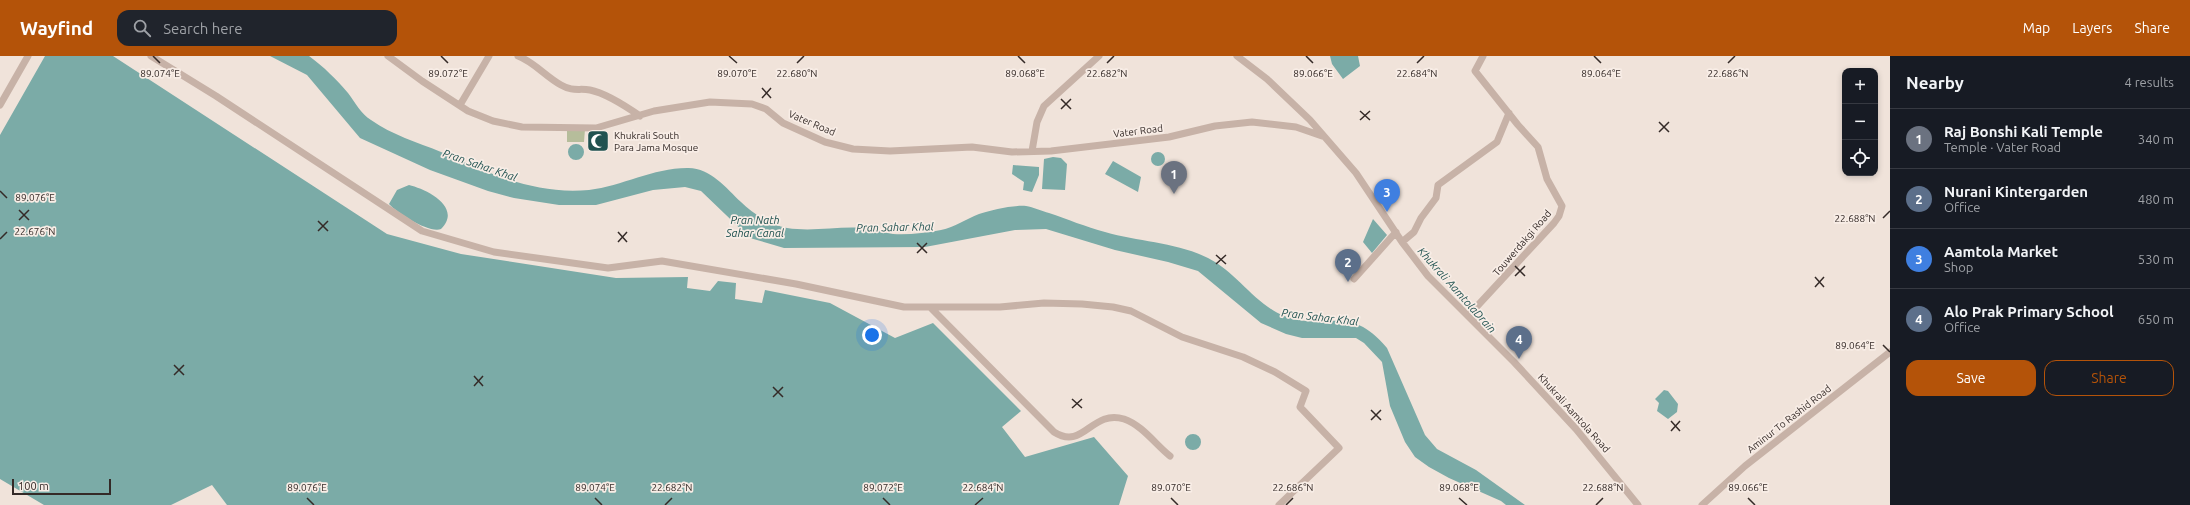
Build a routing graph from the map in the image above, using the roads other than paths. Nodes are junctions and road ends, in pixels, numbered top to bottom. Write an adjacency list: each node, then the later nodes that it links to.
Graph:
1 (28, 56): 9 (street)
2 (151, 56): 18 (street)
3 (388, 56): 10 (street, Vater Road)
4 (489, 56): 10 (street)
5 (518, 56): 12 (street)
6 (1099, 56): 14 (street)
7 (1237, 56): 13 (street, Khukrali Aamtola Road)
8 (1483, 56): 11 (street, Touwerdakgi Road)
9 (0, 105)
10 (460, 105): 12 (street, Vater Road)
11 (1509, 113): 16 (street); 19 (street, Touwerdakgi Road)
12 (640, 116): 14 (street, Vater Road)
13 (1322, 136): 14 (street, Vater Road); 15 (street, Khukrali Aamtola Road)
14 (1032, 151)
15 (1396, 232): 16 (street, Khukrali Aamtola Road); 17 (street)
16 (1402, 242): 19 (street, Khukrali Aamtola Road)
17 (1354, 279)
18 (931, 308): 21 (street); 22 (street)
19 (1468, 316): 23 (street, Khukrali Aamtola Road)
20 (1890, 352): 24 (street, Aminur To Rashid Road)
21 (1170, 456)
22 (1279, 505)
23 (1638, 505)
24 (1702, 505)

